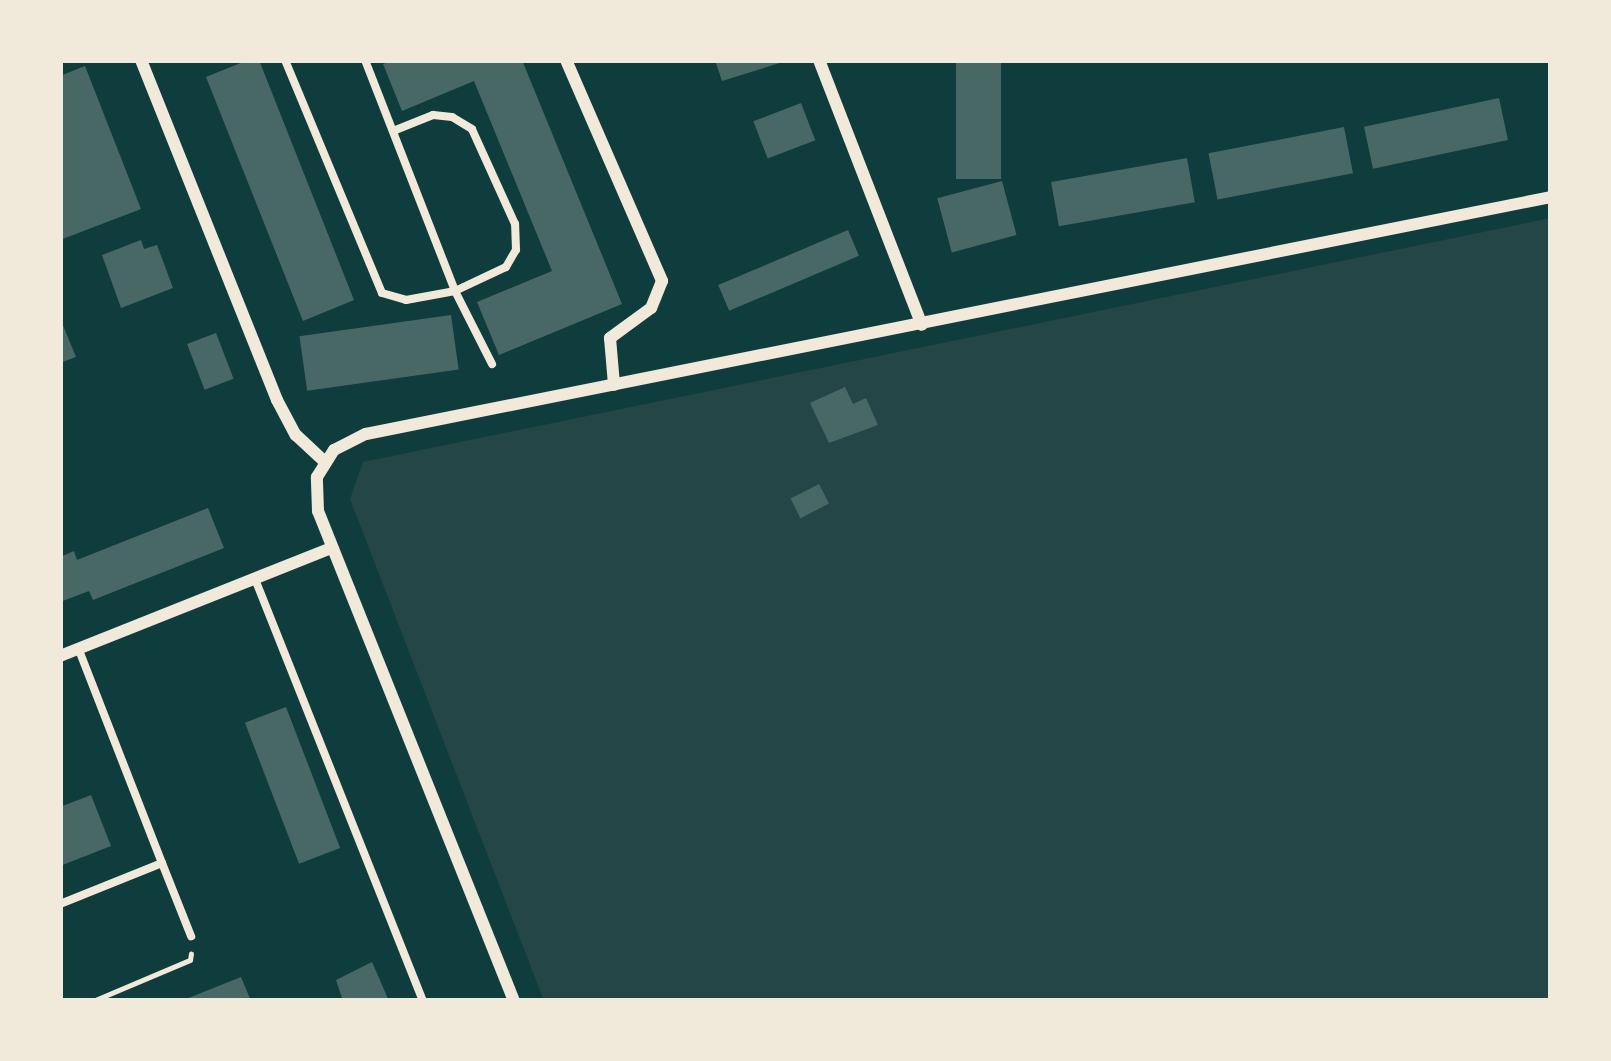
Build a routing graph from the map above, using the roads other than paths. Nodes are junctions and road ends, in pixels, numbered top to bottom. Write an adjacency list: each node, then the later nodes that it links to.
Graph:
1 (141, 60): 12 (street)
2 (285, 60): 8 (lane)
3 (365, 60): 6 (lane)
4 (566, 60): 11 (street)
5 (818, 60): 9 (street)
6 (393, 131): 8 (lane); 8 (lane)
7 (1551, 197): 9 (street)
8 (455, 291): 10 (lane)
9 (922, 325): 11 (street)
10 (492, 364)
11 (614, 385): 12 (street)
12 (325, 461): 13 (street)
13 (331, 548): 14 (street); 21 (street)
14 (254, 578): 15 (street); 20 (lane)
15 (79, 649): 16 (street); 17 (lane)
16 (60, 656)
17 (162, 863): 18 (lane); 19 (lane)
18 (60, 904)
19 (191, 936)
20 (423, 1001)
21 (514, 1001)

